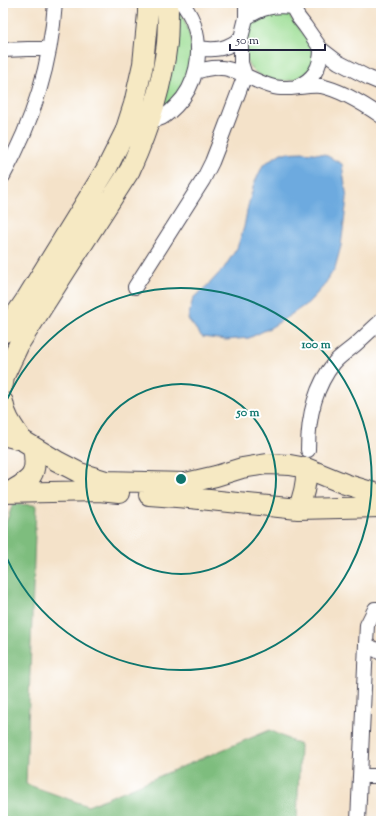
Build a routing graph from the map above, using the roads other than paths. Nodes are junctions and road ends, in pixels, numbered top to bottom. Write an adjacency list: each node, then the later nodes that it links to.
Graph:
1 (55, 3): 10 (street)
2 (168, 3): 6 (street); 19 (street)
3 (181, 3): 9 (street)
4 (246, 3): 7 (street)
5 (291, 5): 7 (street); 11 (street)
6 (148, 8): 17 (street)
7 (246, 18): 8 (street)
8 (241, 38): 9 (street); 14 (street)
9 (198, 48): 13 (street)
10 (49, 49): 12 (street); 20 (street)
11 (321, 49): 15 (street); 16 (street)
12 (3, 50)
13 (196, 72): 14 (street); 19 (street)
14 (245, 75): 16 (street); 21 (street)
15 (381, 83)
16 (295, 87): 18 (street)
17 (134, 104): 19 (street); 23 (street)
18 (381, 116)
19 (149, 119): 24 (street)
20 (3, 176)
21 (135, 287)
22 (381, 320): 28 (street)
23 (3, 333)
24 (3, 384)
25 (3, 402): 27 (street)
26 (3, 435): 27 (street)
27 (28, 443): 28 (street); 29 (street)
28 (307, 459): 30 (street); 32 (street)
29 (5, 493): 32 (street)
30 (381, 495)
31 (381, 507): 32 (street)
32 (298, 509)
33 (381, 609): 34 (street)
34 (366, 644): 35 (street); 36 (street)
35 (381, 653)
36 (360, 776): 37 (street); 38 (street)
37 (381, 776)
38 (358, 821)

